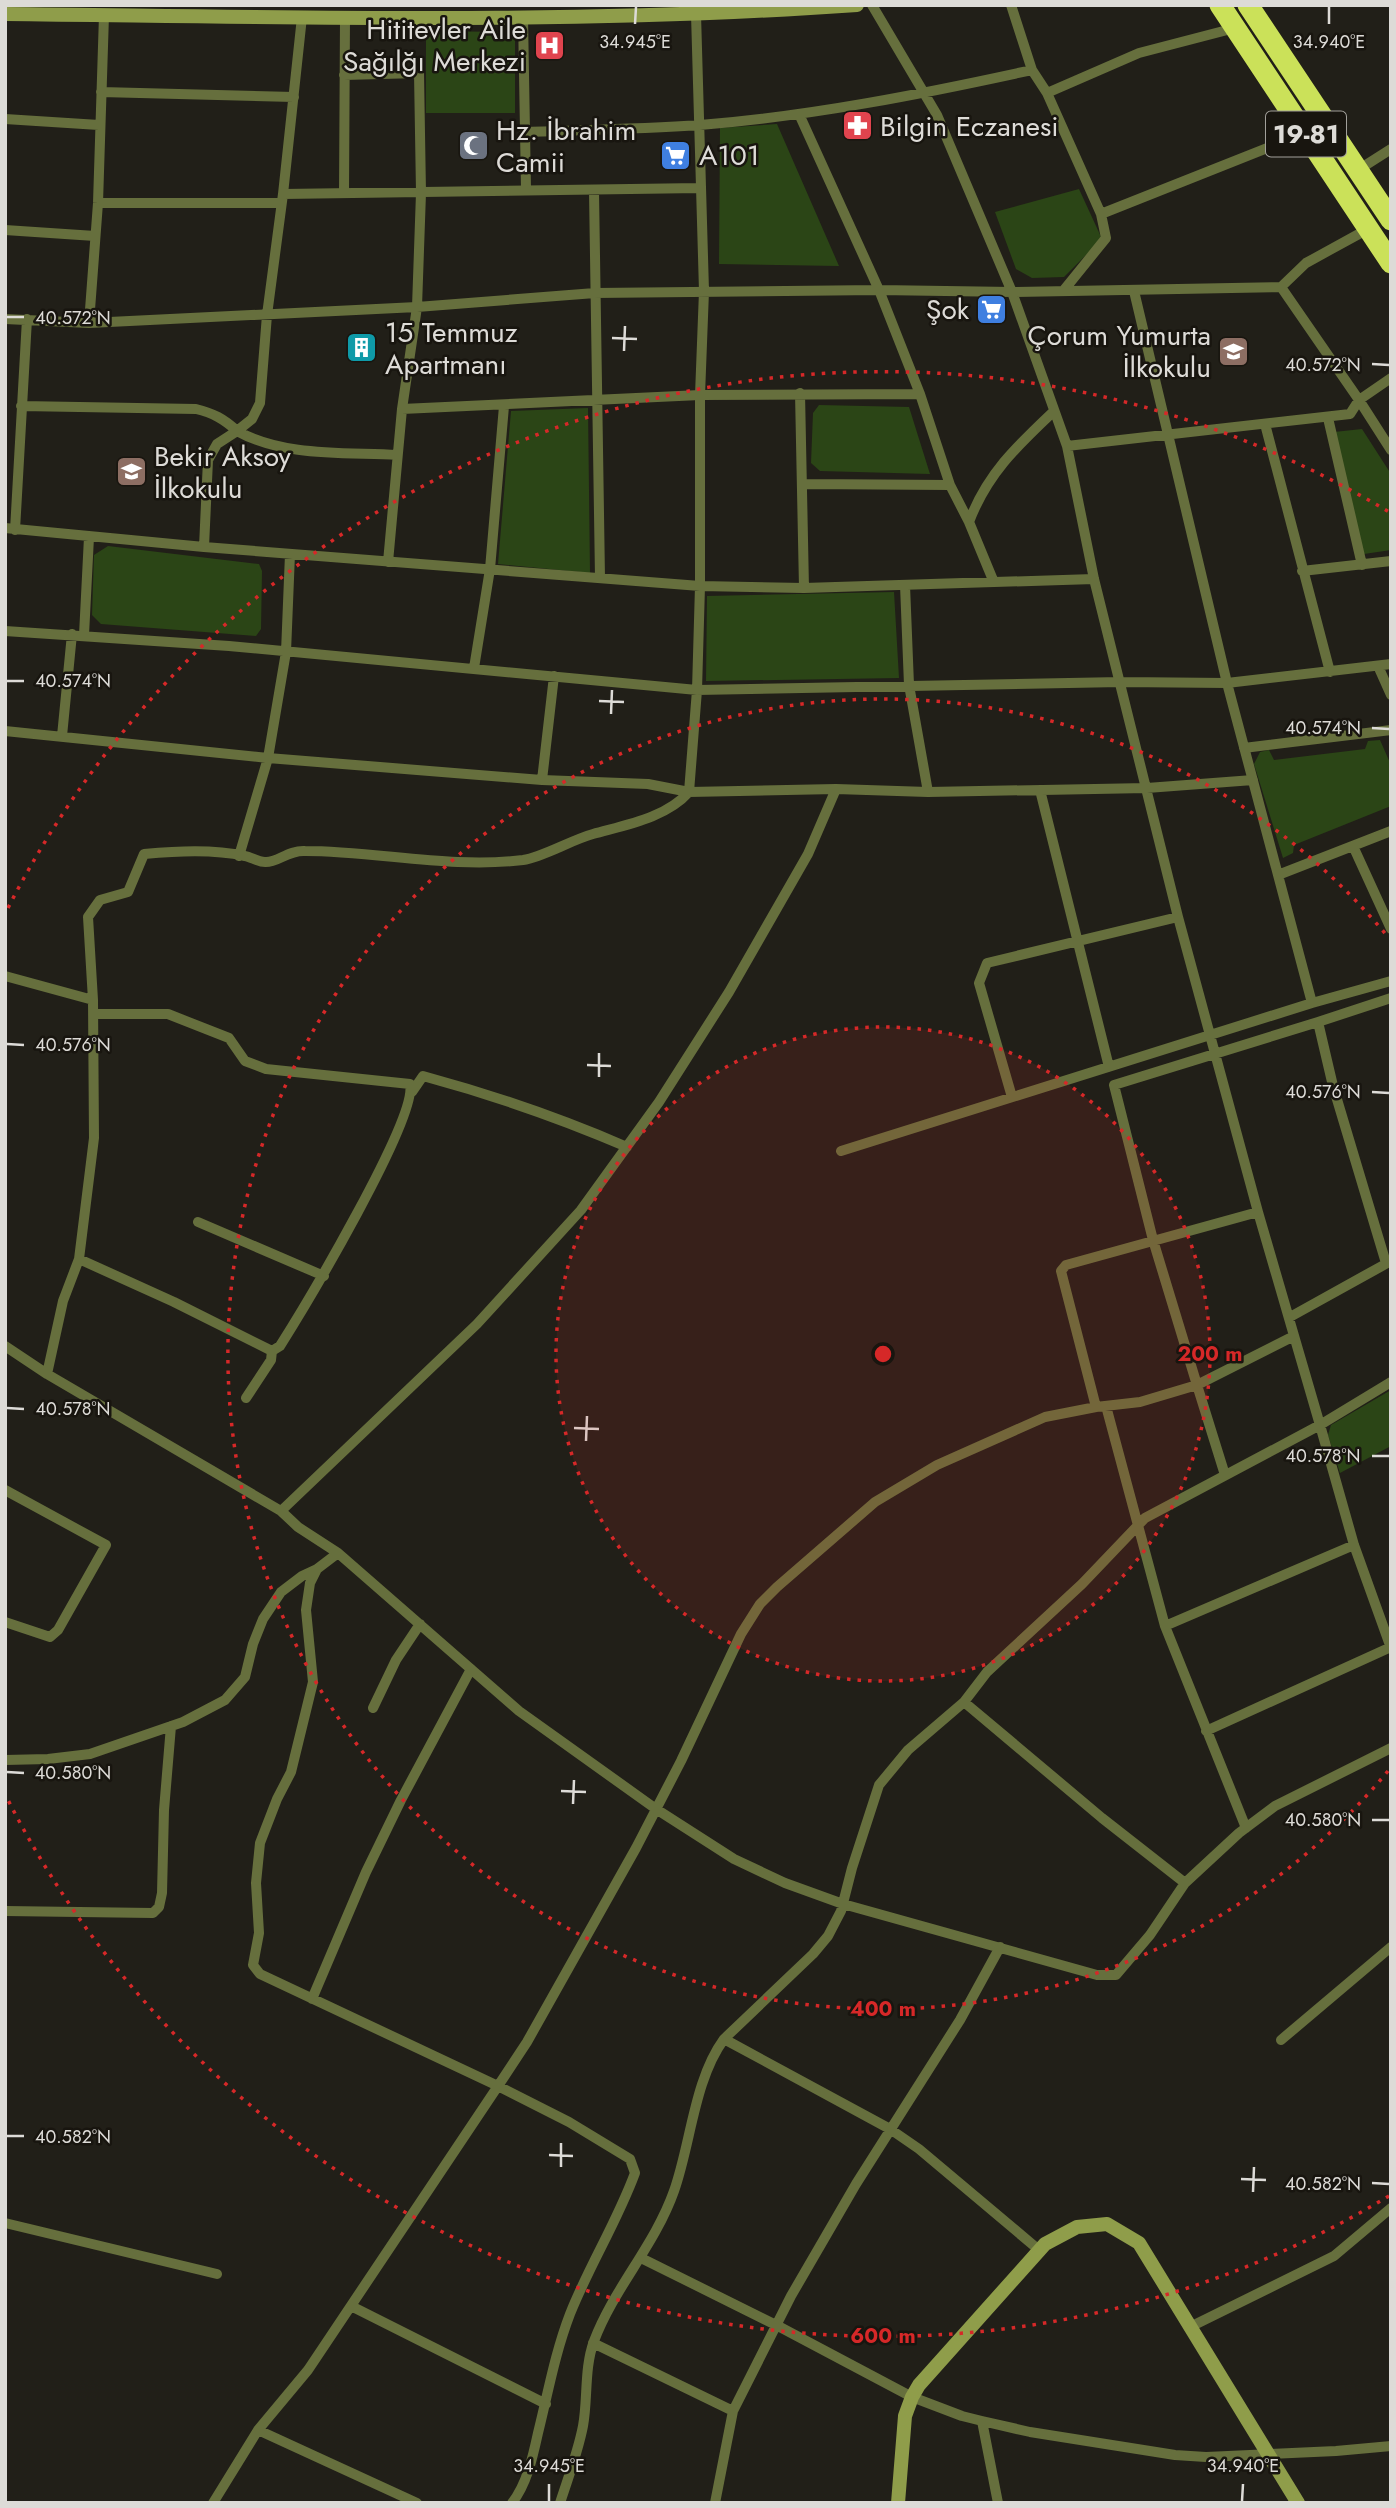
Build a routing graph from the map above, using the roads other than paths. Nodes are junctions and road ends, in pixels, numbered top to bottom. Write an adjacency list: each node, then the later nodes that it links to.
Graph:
1 (857, 5): 7 (street)
2 (872, 5): 16 (street)
3 (1011, 5): 13 (street)
4 (1220, 5): 12 (highway, 19-81)
5 (1248, 5): 26 (highway, 19-81)
6 (5, 14): 8 (street)
7 (696, 14): 10 (street); 22 (street)
8 (104, 15): 9 (street); 15 (street)
9 (302, 17): 11 (street); 18 (street)
10 (523, 17): 11 (street); 23 (street)
11 (345, 18): 14 (street)
12 (1235, 28): 17 (street); 24 (highway, 19-81)
13 (1032, 70): 16 (street); 17 (street)
14 (344, 75): 30 (street); 31 (street)
15 (101, 92): 18 (street); 21 (street)
16 (923, 93): 19 (street); 45 (street)
17 (1047, 93): 34 (street)
18 (294, 97): 32 (street)
19 (799, 114): 22 (street); 41 (street)
20 (5, 119): 21 (street)
21 (99, 125): 33 (street)
22 (700, 125): 23 (street); 27 (street)
23 (524, 132): 28 (street)
24 (1305, 133): 34 (street); 36 (highway, 19-81)
25 (1391, 149): 26 (street)
26 (1358, 170): 35 (highway, 19-81)
27 (700, 188): 29 (street); 43 (street)
28 (526, 189): 29 (street); 30 (street)
29 (594, 191): 46 (street)
30 (421, 192): 31 (street); 47 (street)
31 (344, 193): 32 (street)
32 (282, 198): 33 (street); 48 (street)
33 (98, 203): 38 (street)
34 (1101, 214): 42 (street)
35 (1391, 220)
36 (1368, 229): 39 (highway, 19-81); 40 (street)
37 (5, 230): 38 (street)
38 (95, 236): 51 (street)
39 (1391, 263)
40 (1280, 288): 44 (street); 57 (street)
41 (879, 290): 43 (street); 45 (street); 54 (street)
42 (1064, 290): 44 (street); 45 (street)
43 (704, 291): 46 (street); 55 (street)
44 (1134, 291): 65 (street)
45 (1012, 292): 61 (street)
46 (595, 293): 47 (street); 56 (street)
47 (417, 307): 48 (street); 60 (street)
48 (267, 315): 51 (street); 64 (street)
49 (5, 319): 50 (street)
50 (27, 319): 51 (street); 58 (street)
51 (89, 323)
52 (1391, 378): 57 (street)
53 (800, 393): 54 (street); 55 (street); 69 (street)
54 (920, 394): 70 (street)
55 (700, 395): 56 (street); 85 (street)
56 (597, 400): 59 (street); 81 (street)
57 (1359, 400): 62 (street); 67 (street)
58 (21, 406): 64 (street); 72 (street)
59 (504, 406): 60 (street); 79 (street)
60 (402, 410): 68 (street)
61 (1053, 412): 66 (street); 71 (street)
62 (1328, 418): 63 (street); 78 (street)
63 (1265, 424): 65 (street); 80 (street)
64 (237, 430): 68 (street); 74 (street)
65 (1167, 433): 66 (street); 96 (street)
66 (1067, 446): 82 (street)
67 (1391, 450)
68 (397, 456): 77 (street)
69 (803, 484): 70 (street); 86 (street)
70 (950, 485): 71 (street)
71 (969, 522): 83 (street)
72 (10, 529): 73 (street)
73 (89, 537): 74 (street); 88 (street)
74 (204, 547): 75 (street)
75 (290, 554): 77 (street); 89 (street)
76 (1391, 561): 78 (street)
77 (388, 562): 79 (street)
78 (1362, 565): 80 (street)
79 (490, 569): 81 (street); 92 (street)
80 (1302, 571): 93 (street)
81 (600, 578): 85 (street)
82 (1094, 579): 83 (street); 95 (street)
83 (993, 580): 84 (street)
84 (905, 585): 86 (street); 97 (street)
85 (700, 586): 86 (street); 98 (street)
86 (804, 587)
87 (5, 631): 88 (street)
88 (78, 635): 89 (street); 102 (street)
89 (286, 652): 92 (street); 104 (street)
90 (1391, 664): 91 (street)
91 (1378, 666): 93 (street); 99 (street)
92 (474, 668): 94 (street)
93 (1330, 672): 96 (street)
94 (554, 676): 98 (street); 105 (street)
95 (1121, 682): 96 (street); 97 (street); 107 (street)
96 (1227, 683): 103 (street)
97 (909, 685): 98 (street); 110 (street)
98 (697, 690): 111 (street)
99 (1391, 695)
100 (1391, 730): 103 (street)
101 (5, 731): 102 (street)
102 (62, 736): 104 (street)
103 (1244, 748): 106 (street)
104 (268, 758): 105 (street); 114 (street)
105 (542, 780): 111 (street)
106 (1253, 780): 107 (street); 115 (street)
107 (1147, 788): 109 (street); 116 (street)
108 (836, 789): 110 (street); 111 (street); 131 (street)
109 (1040, 790): 110 (street); 118 (street)
110 (928, 792)
111 (689, 793): 114 (street)
112 (1391, 831): 113 (street)
113 (1353, 846): 115 (street); 117 (street)
114 (239, 856): 122 (street)
115 (1278, 875): 123 (street)
116 (1178, 917): 118 (street); 126 (street)
117 (1391, 929)
118 (1077, 941): 128 (street); 130 (street)
119 (5, 976): 122 (street)
120 (1391, 981): 123 (street)
121 (1391, 998): 125 (street)
122 (93, 1000): 124 (street)
123 (1312, 1003): 126 (street)
124 (93, 1014): 129 (street); 136 (street)
125 (1318, 1022): 127 (street); 137 (street)
126 (1211, 1035): 127 (street); 128 (street)
127 (1216, 1053): 133 (street); 135 (street)
128 (1109, 1067): 130 (street)
129 (412, 1092): 131 (street); 138 (street)
130 (1012, 1097): 132 (street)
131 (627, 1147): 151 (street)
132 (841, 1151)
133 (1258, 1212): 135 (street); 139 (street)
134 (198, 1222): 138 (street)
135 (1153, 1240): 145 (street); 147 (street)
136 (79, 1259): 142 (street); 143 (street)
137 (1389, 1262): 139 (street)
138 (324, 1276): 142 (street)
139 (1290, 1317): 140 (street)
140 (1294, 1336): 145 (street); 148 (street)
141 (5, 1346): 143 (street)
142 (272, 1351): 146 (street)
143 (47, 1374): 151 (street)
144 (1391, 1382): 148 (street)
145 (1197, 1385): 147 (street); 149 (street)
146 (246, 1398)
147 (1101, 1406): 152 (street); 167 (street)
148 (1320, 1425): 149 (street); 153 (street)
149 (1225, 1475): 152 (street)
150 (5, 1490): 156 (street)
151 (281, 1511): 154 (street)
152 (1137, 1524): 158 (street); 161 (street)
153 (1354, 1545): 158 (street); 159 (street)
154 (338, 1553): 155 (street); 157 (street)
155 (317, 1569): 163 (street); 174 (street)
156 (5, 1622)
157 (420, 1624): 160 (street); 162 (street)
158 (1165, 1626): 164 (street)
159 (1391, 1647): 164 (street)
160 (471, 1669): 167 (street); 174 (street)
161 (964, 1702): 169 (street); 170 (street)
162 (373, 1708)
163 (171, 1726): 166 (street); 171 (street)
164 (1206, 1731): 168 (street)
165 (1391, 1748): 168 (street)
166 (5, 1760)
167 (656, 1809): 170 (street); 177 (street)
168 (1246, 1828): 169 (street)
169 (1185, 1883): 172 (street)
170 (843, 1904): 172 (street); 175 (street)
171 (5, 1911)
172 (1000, 1947): 178 (street)
173 (1391, 1947): 176 (street)
174 (313, 1999): 177 (street)
175 (724, 2039): 178 (street); 182 (street)
176 (1282, 2040)
177 (498, 2086): 184 (street); 189 (street)
178 (890, 2129): 181 (street); 185 (street)
179 (1391, 2208): 186 (street)
180 (5, 2223): 183 (street)
181 (1039, 2250): 186 (street); 188 (street)
182 (641, 2258): 185 (street); 187 (street)
183 (217, 2274)
184 (351, 2305): 189 (street); 192 (street)
185 (778, 2326): 188 (street); 190 (street)
186 (1190, 2327): 194 (street)
187 (593, 2343): 190 (street); 198 (street)
188 (912, 2397): 191 (street); 200 (street)
189 (546, 2404): 197 (street)
190 (733, 2411): 199 (street)
191 (982, 2421): 194 (street); 201 (street)
192 (258, 2430): 195 (street); 196 (street)
193 (1391, 2446): 194 (street)
194 (1268, 2454): 202 (street)
195 (213, 2503)
196 (417, 2503)
197 (512, 2503)
198 (560, 2503)
199 (715, 2503)
200 (898, 2503)
201 (998, 2503)
202 (1298, 2503)

